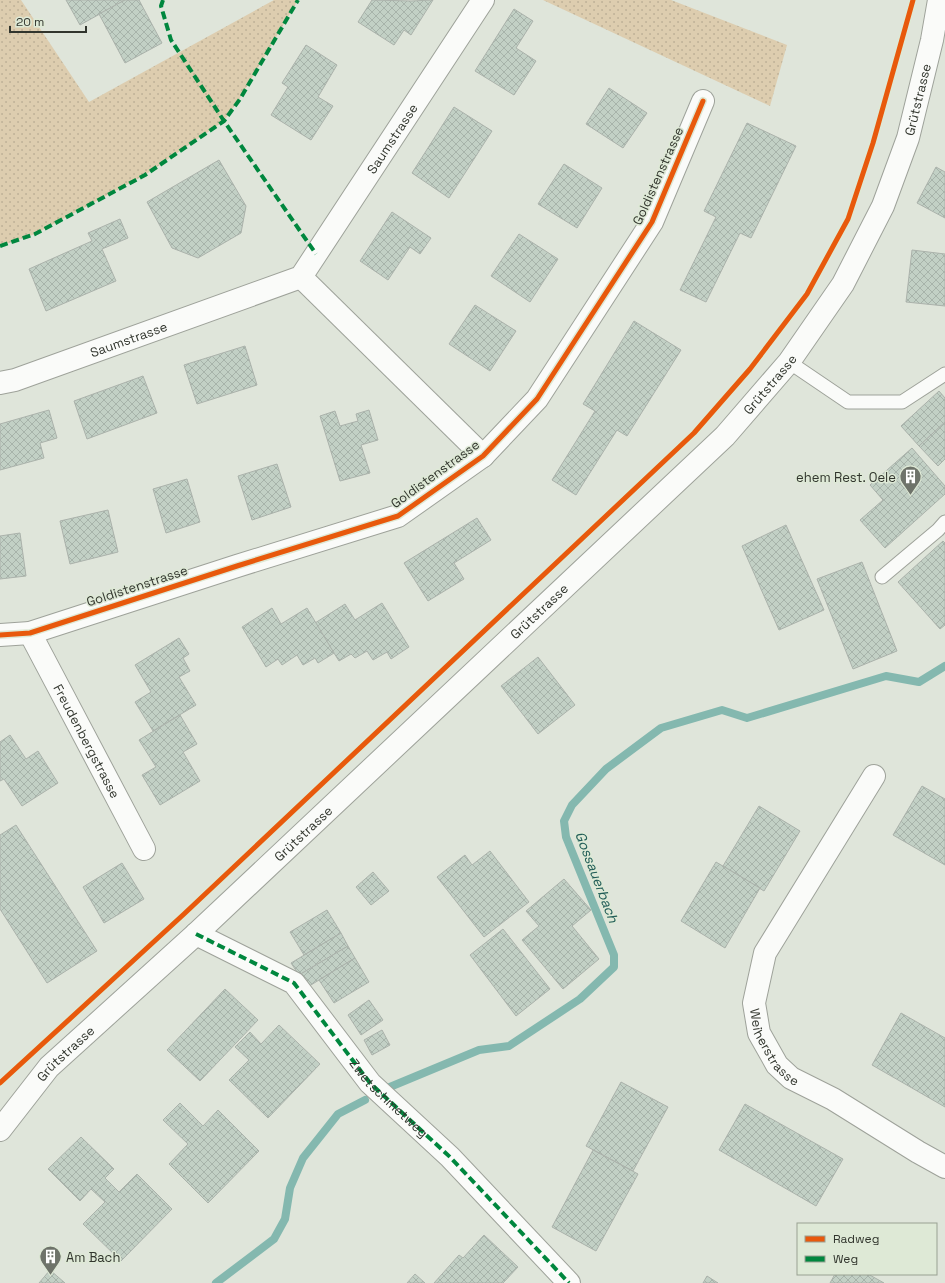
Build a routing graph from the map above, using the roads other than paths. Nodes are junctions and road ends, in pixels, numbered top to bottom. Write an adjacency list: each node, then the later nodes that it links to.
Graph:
1 (483, 0): 4 (street, Saumstrasse)
2 (939, 0): 5 (street, Grütstrasse)
3 (703, 101): 8 (street, Goldistenstrasse)
4 (301, 277): 7 (street, Saumstrasse); 8 (street)
5 (789, 362): 6 (lane); 15 (street, Grütstrasse)
6 (945, 374)
7 (0, 383)
8 (483, 456): 11 (street, Goldistenstrasse)
9 (945, 522): 10 (lane)
10 (882, 577)
11 (30, 633): 12 (street, Goldistenstrasse); 14 (street, Freudenbergstrasse)
12 (0, 636)
13 (874, 776): 17 (street, Weiherstrasse)
14 (144, 849)
15 (196, 934): 16 (street, Grütstrasse); 18 (street, Zwetschmetweg)
16 (0, 1130)
17 (945, 1167)
18 (569, 1283)

